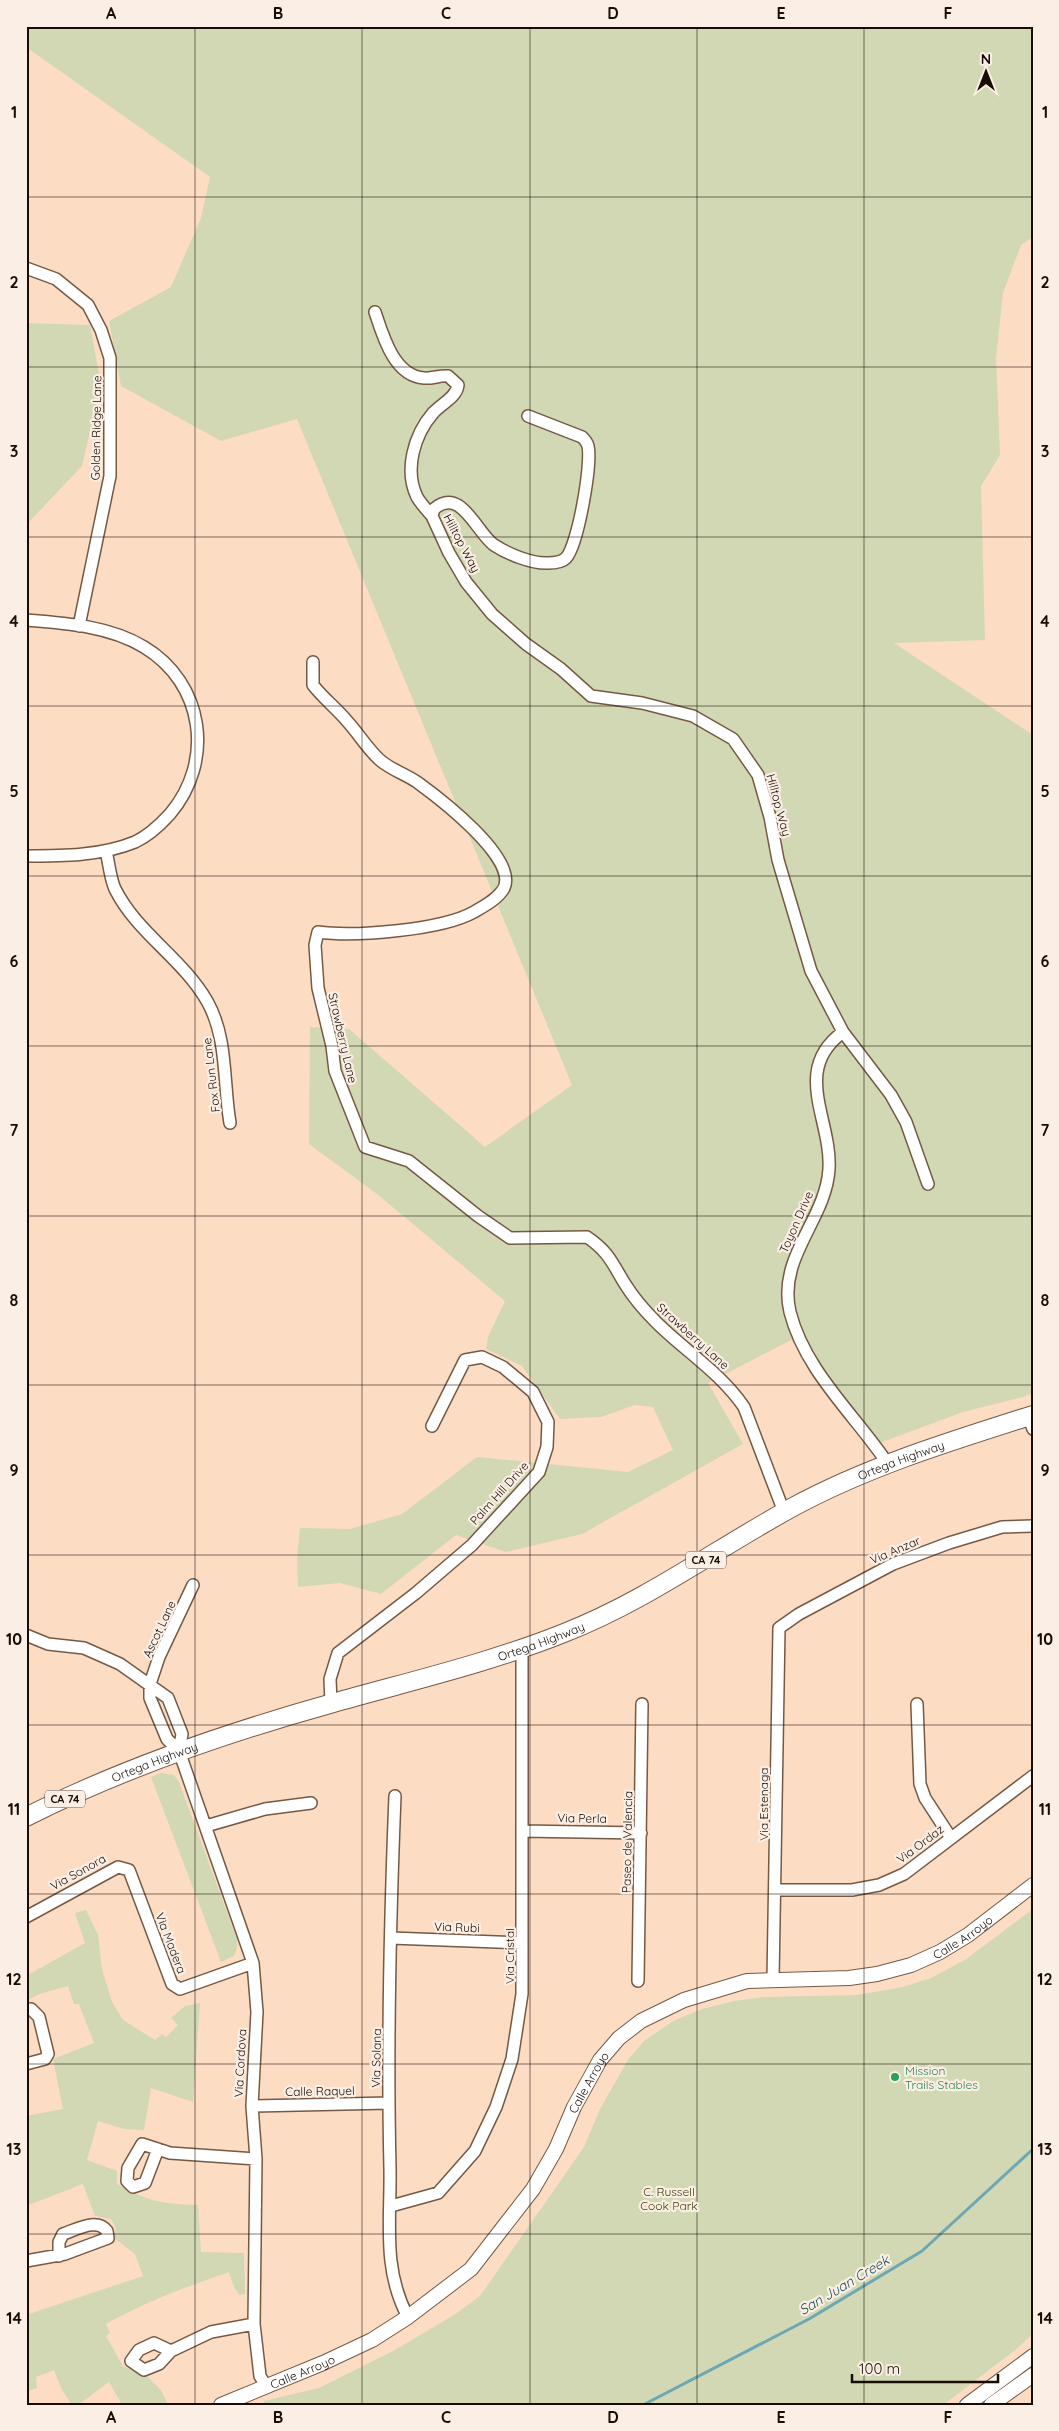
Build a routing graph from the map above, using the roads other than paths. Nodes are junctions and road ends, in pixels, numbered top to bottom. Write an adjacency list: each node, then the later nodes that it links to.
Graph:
1 (26, 268): 6 (street, Golden Ridge Lane)
2 (375, 312): 4 (street, Hilltop Way)
3 (528, 416): 4 (street, Hilltop Way)
4 (432, 516): 10 (street, Hilltop Way)
5 (26, 620): 6 (street)
6 (79, 626): 8 (street)
7 (314, 662): 16 (street, Strawberry Lane)
8 (106, 851): 9 (street); 11 (street, Fox Run Lane)
9 (26, 856)
10 (843, 1032): 12 (street, Hilltop Way); 15 (street, Toyon Drive)
11 (230, 1123)
12 (928, 1184)
13 (1031, 1420): 15 (main road, Ortega Highway / CA 74)
14 (432, 1426): 23 (street, Palm Hill Drive)
15 (888, 1464): 16 (main road, Ortega Highway / CA 74)
16 (784, 1512): 21 (main road, Ortega Highway / CA 74)
17 (1033, 1526): 19 (street, Via Anzar)
18 (193, 1585): 22 (street, Ascot Lane)
19 (779, 1628): 37 (street, Via Estenaga)
20 (26, 1635): 22 (street)
21 (522, 1649): 23 (main road, Ortega Highway / CA 74); 32 (street, Via Cristal)
22 (150, 1684): 26 (street); 26 (street)
23 (331, 1703): 26 (main road, Ortega Highway / CA 74)
24 (642, 1704): 33 (street, Paseo de Valencia)
25 (917, 1704): 34 (street)
26 (180, 1751): 30 (main road, Ortega Highway / CA 74); 31 (street, Via Cordova)
27 (1033, 1776): 34 (street, Via Ordaz)
28 (394, 1796): 39 (street, Via Solana)
29 (311, 1803): 31 (street)
30 (26, 1817)
31 (206, 1826): 41 (street, Via Cordova)
32 (522, 1831): 33 (street, Via Perla); 40 (street, Via Cristal)
33 (641, 1833): 43 (street, Paseo de Valencia)
34 (951, 1838): 37 (street, Via Ordaz)
35 (118, 1867): 38 (street, Via Sonora); 41 (street, Via Madera)
36 (1033, 1885): 42 (street, Calle Arroyo)
37 (776, 1890): 42 (street, Via Estenaga)
38 (26, 1917)
39 (391, 1938): 40 (street, Via Rubi); 46 (street, Via Solana)
40 (522, 1943): 50 (street, Via Cristal)
41 (253, 1963): 47 (street, Via Cordova)
42 (773, 1979): 53 (street, Calle Arroyo)
43 (638, 1981)
44 (26, 2010): 45 (street)
45 (28, 2061)
46 (389, 2104): 47 (street, Calle Raquel); 50 (street, Via Solana)
47 (252, 2106): 49 (street, Via Cordova)
48 (158, 2149): 49 (street)
49 (256, 2159): 54 (street, Via Cordova)
50 (391, 2206): 53 (street, Via Solana)
51 (59, 2256): 52 (street)
52 (26, 2261)
53 (408, 2317): 58 (street, Calle Arroyo)
54 (254, 2324): 55 (street); 58 (street, Via Cordova)
55 (171, 2351)
56 (1033, 2356): 60 (street)
57 (1033, 2375): 61 (street)
58 (266, 2386): 59 (street, Calle Arroyo)
59 (221, 2405)
60 (966, 2405)
61 (991, 2405)

